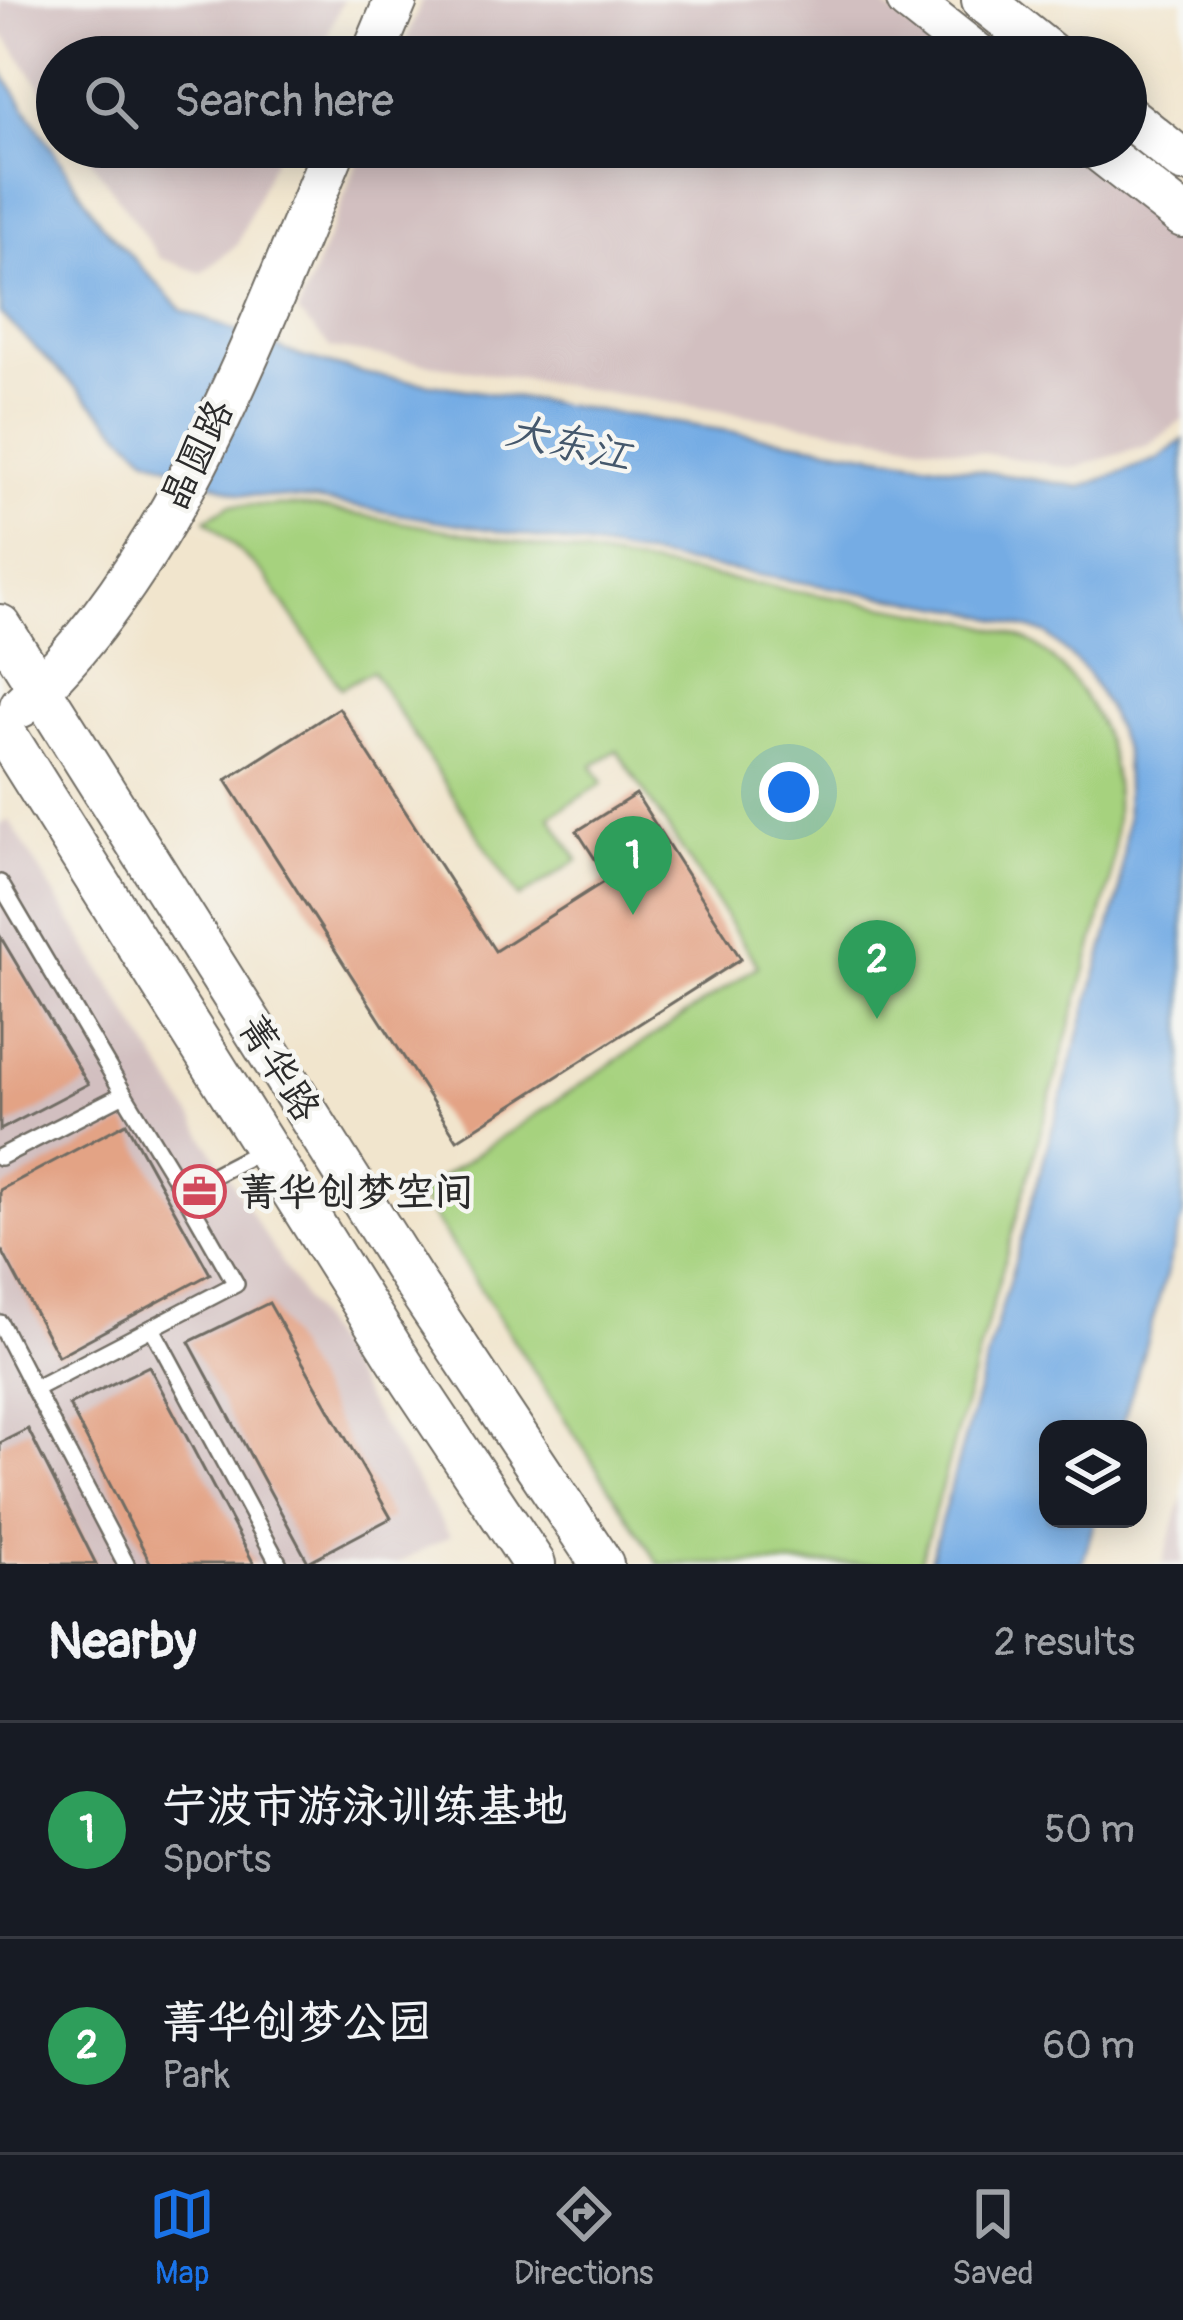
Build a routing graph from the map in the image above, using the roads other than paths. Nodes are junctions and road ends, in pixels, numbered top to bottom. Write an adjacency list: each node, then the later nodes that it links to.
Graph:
1 (396, 0): 4 (street)
2 (908, 0): 5 (street)
3 (983, 0): 6 (street)
4 (381, 36)
5 (953, 36)
6 (1028, 36)
7 (1147, 132): 8 (street)
8 (1183, 161)
9 (325, 168): 13 (street, 晶圆路)
10 (1122, 168): 11 (street)
11 (1183, 216)
12 (0, 626): 13 (street, 菁华路)
13 (40, 689): 14 (street, 晶圆路); 26 (street, 菁华路)
14 (0, 725): 17 (street, 菁华路)
15 (0, 883): 16 (lane)
16 (124, 1094): 18 (lane); 19 (lane)
17 (265, 1149): 19 (lane); 25 (street, 菁华路)
18 (0, 1157)
19 (183, 1191): 21 (lane)
20 (0, 1323): 22 (lane)
21 (152, 1328): 22 (lane); 24 (lane)
22 (34, 1389): 23 (lane)
23 (126, 1564)
24 (279, 1564)
25 (534, 1564)
26 (602, 1564)

